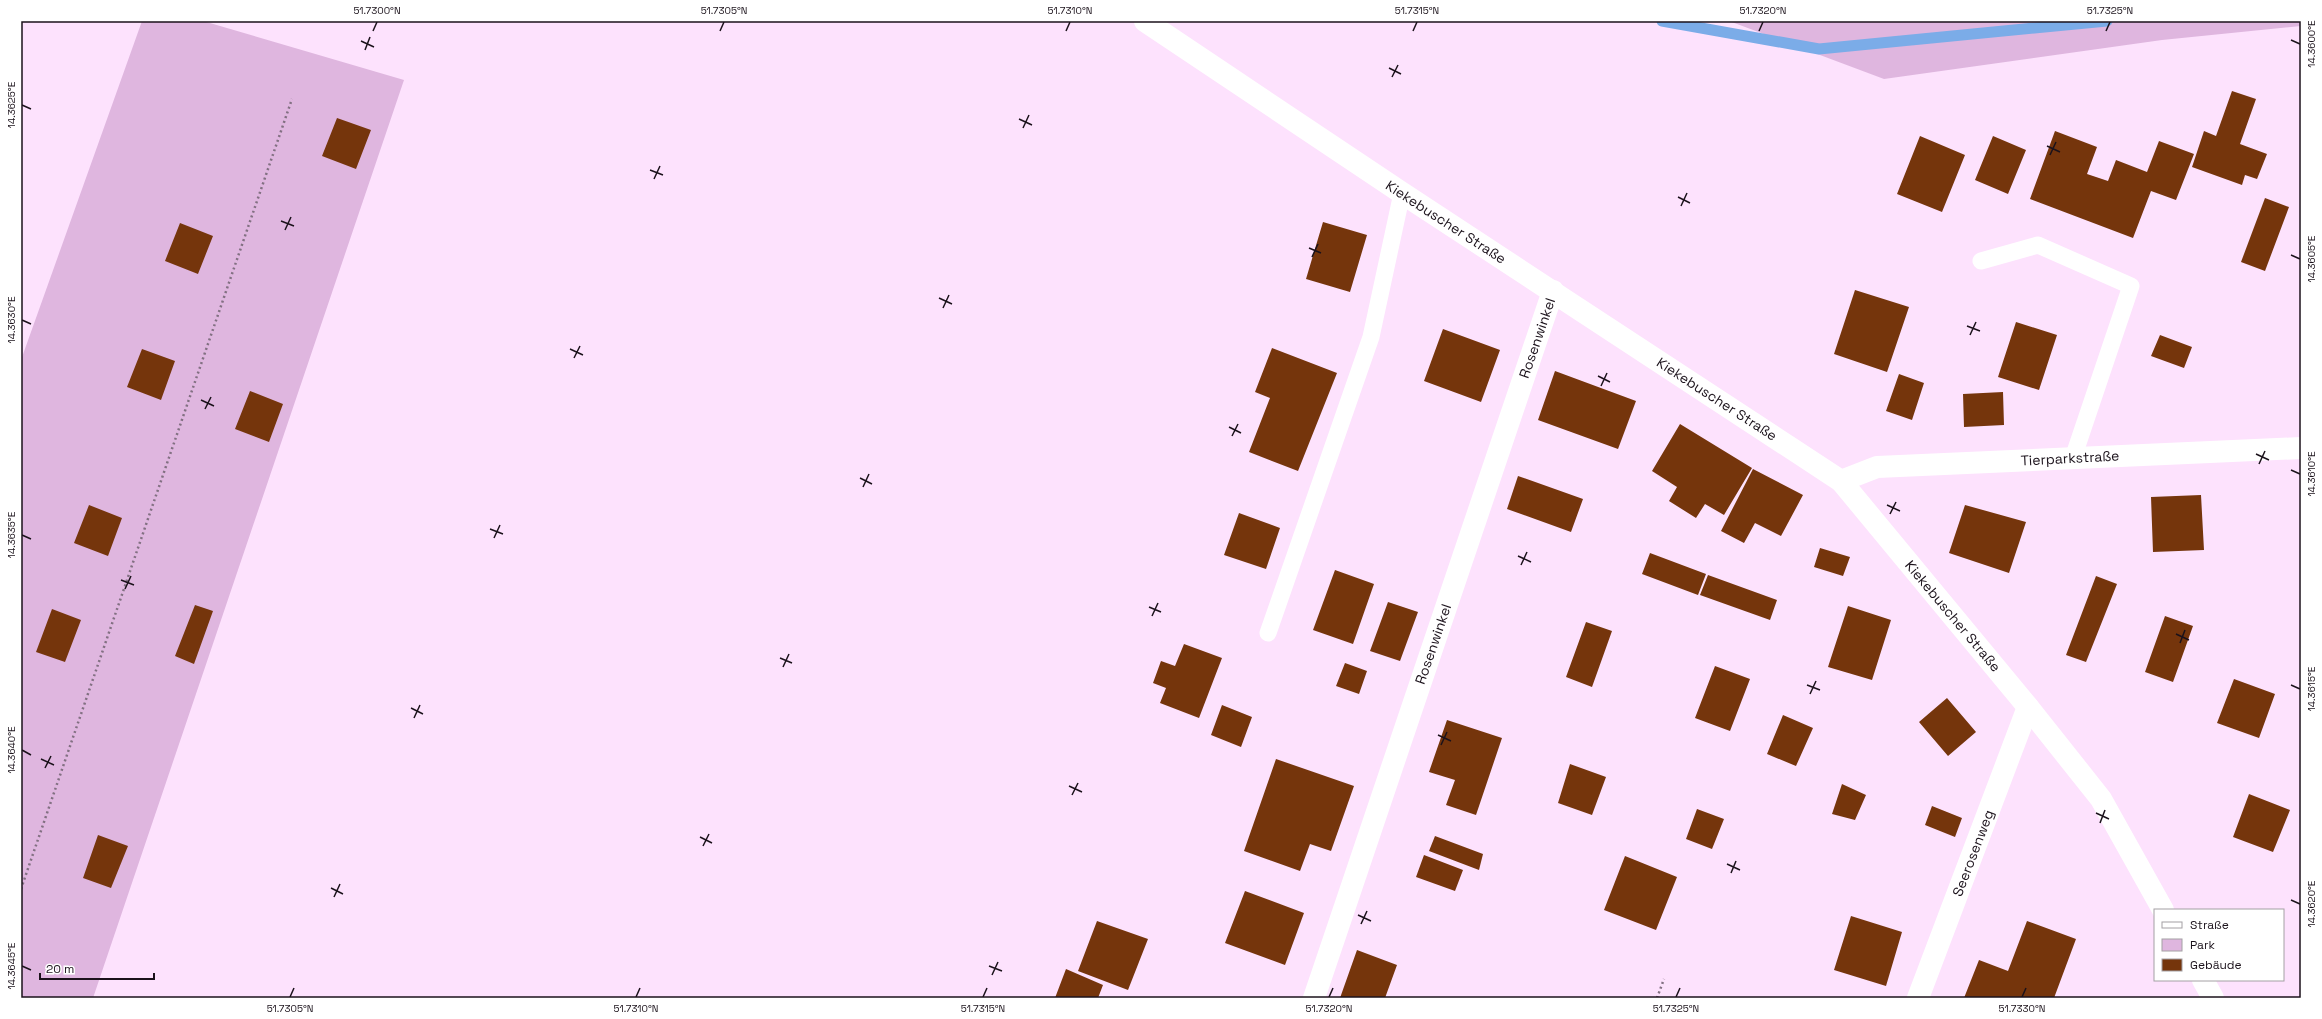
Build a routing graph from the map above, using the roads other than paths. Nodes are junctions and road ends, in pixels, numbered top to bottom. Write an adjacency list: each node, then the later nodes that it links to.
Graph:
1 (1145, 21): 2 (street, Kiekebuscher Straße)
2 (1402, 193): 4 (street, Kiekebuscher Straße); 8 (lane)
3 (1981, 260): 6 (lane)
4 (1553, 291): 7 (street, Kiekebuscher Straße); 12 (street, Rosenwinkel)
5 (2301, 448): 6 (street, Tierparkstraße)
6 (2073, 458): 7 (street, Tierparkstraße)
7 (1842, 481): 9 (street, Kiekebuscher Straße)
8 (1268, 634)
9 (2028, 707): 10 (street, Kiekebuscher Straße); 13 (street, Seerosenweg)
10 (2163, 909)
11 (2204, 981): 14 (street)
12 (1314, 998)
13 (1918, 998)
14 (2213, 998)

